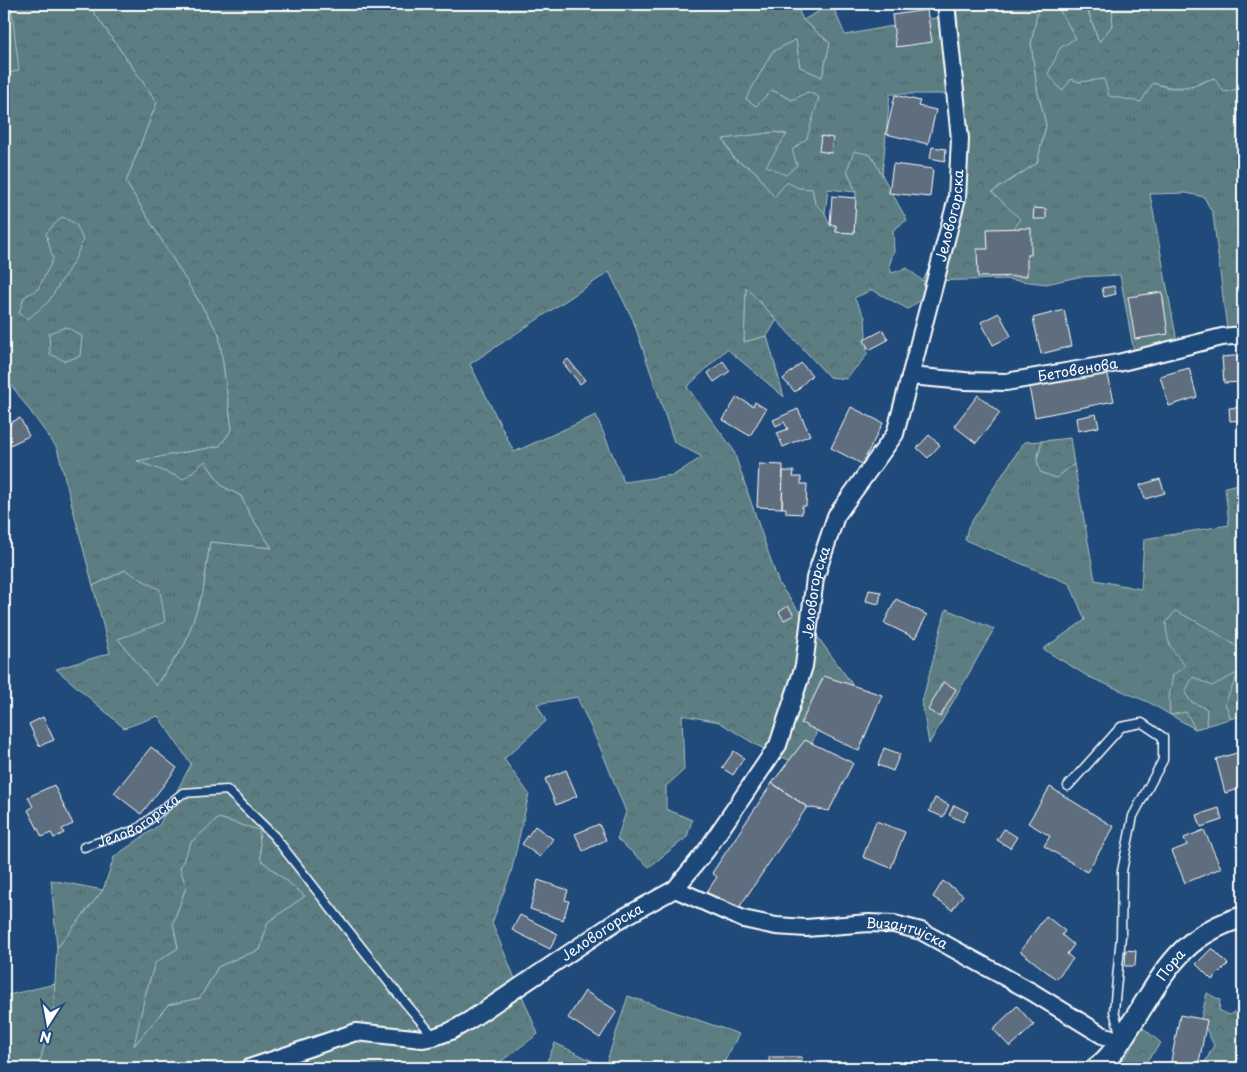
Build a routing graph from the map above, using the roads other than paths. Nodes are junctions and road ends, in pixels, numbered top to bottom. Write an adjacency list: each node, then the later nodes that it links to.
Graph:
1 (946, 4): 3 (street, Јеловогорска)
2 (1243, 335): 3 (street, Бетовенова)
3 (910, 376): 6 (street, Јеловогорска)
4 (1068, 786): 9 (lane)
5 (84, 847): 8 (lane, Јеловогорска)
6 (675, 889): 8 (street, Јеловогорска); 9 (street, Византијска)
7 (1243, 917): 9 (street, Пора)
8 (434, 1037): 10 (street, Јеловогорска)
9 (1121, 1039): 11 (street, Пора)
10 (249, 1068)
11 (1096, 1068)

